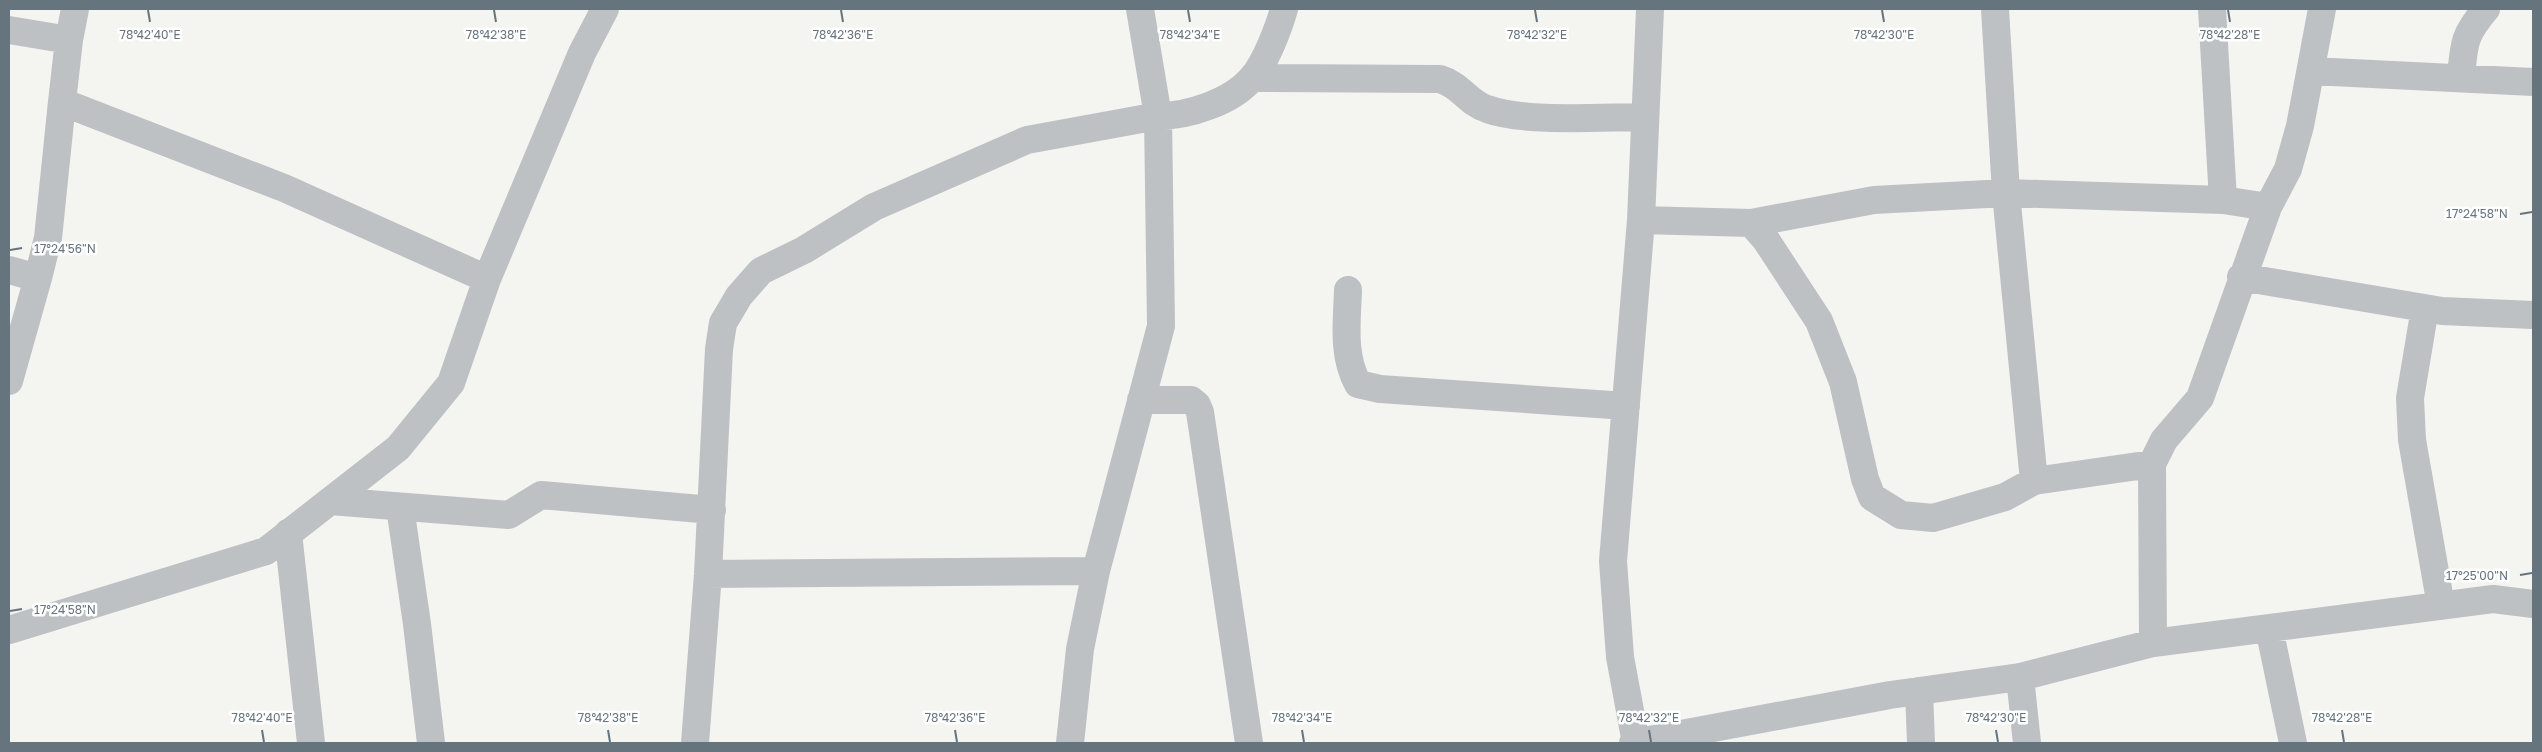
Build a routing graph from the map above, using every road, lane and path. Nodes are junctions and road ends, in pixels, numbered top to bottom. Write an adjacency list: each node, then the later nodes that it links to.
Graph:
1 (75, 9): 11 (street)
2 (605, 9): 27 (street)
3 (1140, 9): 17 (street)
4 (1284, 9): 13 (street)
5 (1650, 9): 18 (street)
6 (1995, 9): 19 (street)
7 (2212, 9): 20 (street)
8 (2322, 9): 12 (street)
9 (2486, 9): 14 (street)
10 (9, 30): 11 (street)
11 (69, 40): 16 (street)
12 (2312, 71): 14 (street); 21 (street)
13 (1253, 78): 17 (street); 18 (street)
14 (2461, 78): 15 (street)
15 (2533, 82)
16 (62, 102): 26 (street); 27 (street)
17 (1158, 116): 32 (street); 38 (street)
18 (1645, 117): 22 (street)
19 (2006, 193): 20 (street); 23 (street); 35 (street)
20 (2223, 200): 21 (street)
21 (2268, 207): 25 (street)
22 (1640, 220): 23 (street); 33 (street)
23 (1751, 223): 35 (street)
24 (9, 270): 26 (street)
25 (2241, 277): 29 (street); 34 (street)
26 (38, 278): 31 (street)
27 (487, 279): 36 (street)
28 (1348, 290): 33 (street)
29 (2425, 308): 30 (street); 43 (street)
30 (2533, 315)
31 (9, 381)
32 (1142, 400): 40 (street); 53 (street)
33 (1626, 406): 54 (street)
34 (2152, 464): 35 (street); 46 (street)
35 (2034, 481)
36 (330, 501): 37 (street); 39 (street)
37 (400, 506): 38 (street); 50 (street)
38 (712, 510): 41 (street)
39 (288, 534): 45 (street); 49 (street)
40 (1096, 571): 41 (street); 52 (street)
41 (708, 574): 51 (street)
42 (2533, 604): 43 (street)
43 (2441, 606): 44 (street)
44 (2269, 628): 46 (street); 57 (street)
45 (9, 630)
46 (2153, 643): 47 (street)
47 (2020, 677): 48 (street); 56 (street)
48 (1918, 691): 54 (street); 55 (street)
49 (311, 743)
50 (430, 743)
51 (694, 743)
52 (1070, 743)
53 (1249, 743)
54 (1635, 743)
55 (1921, 743)
56 (2027, 743)
57 (2293, 743)

